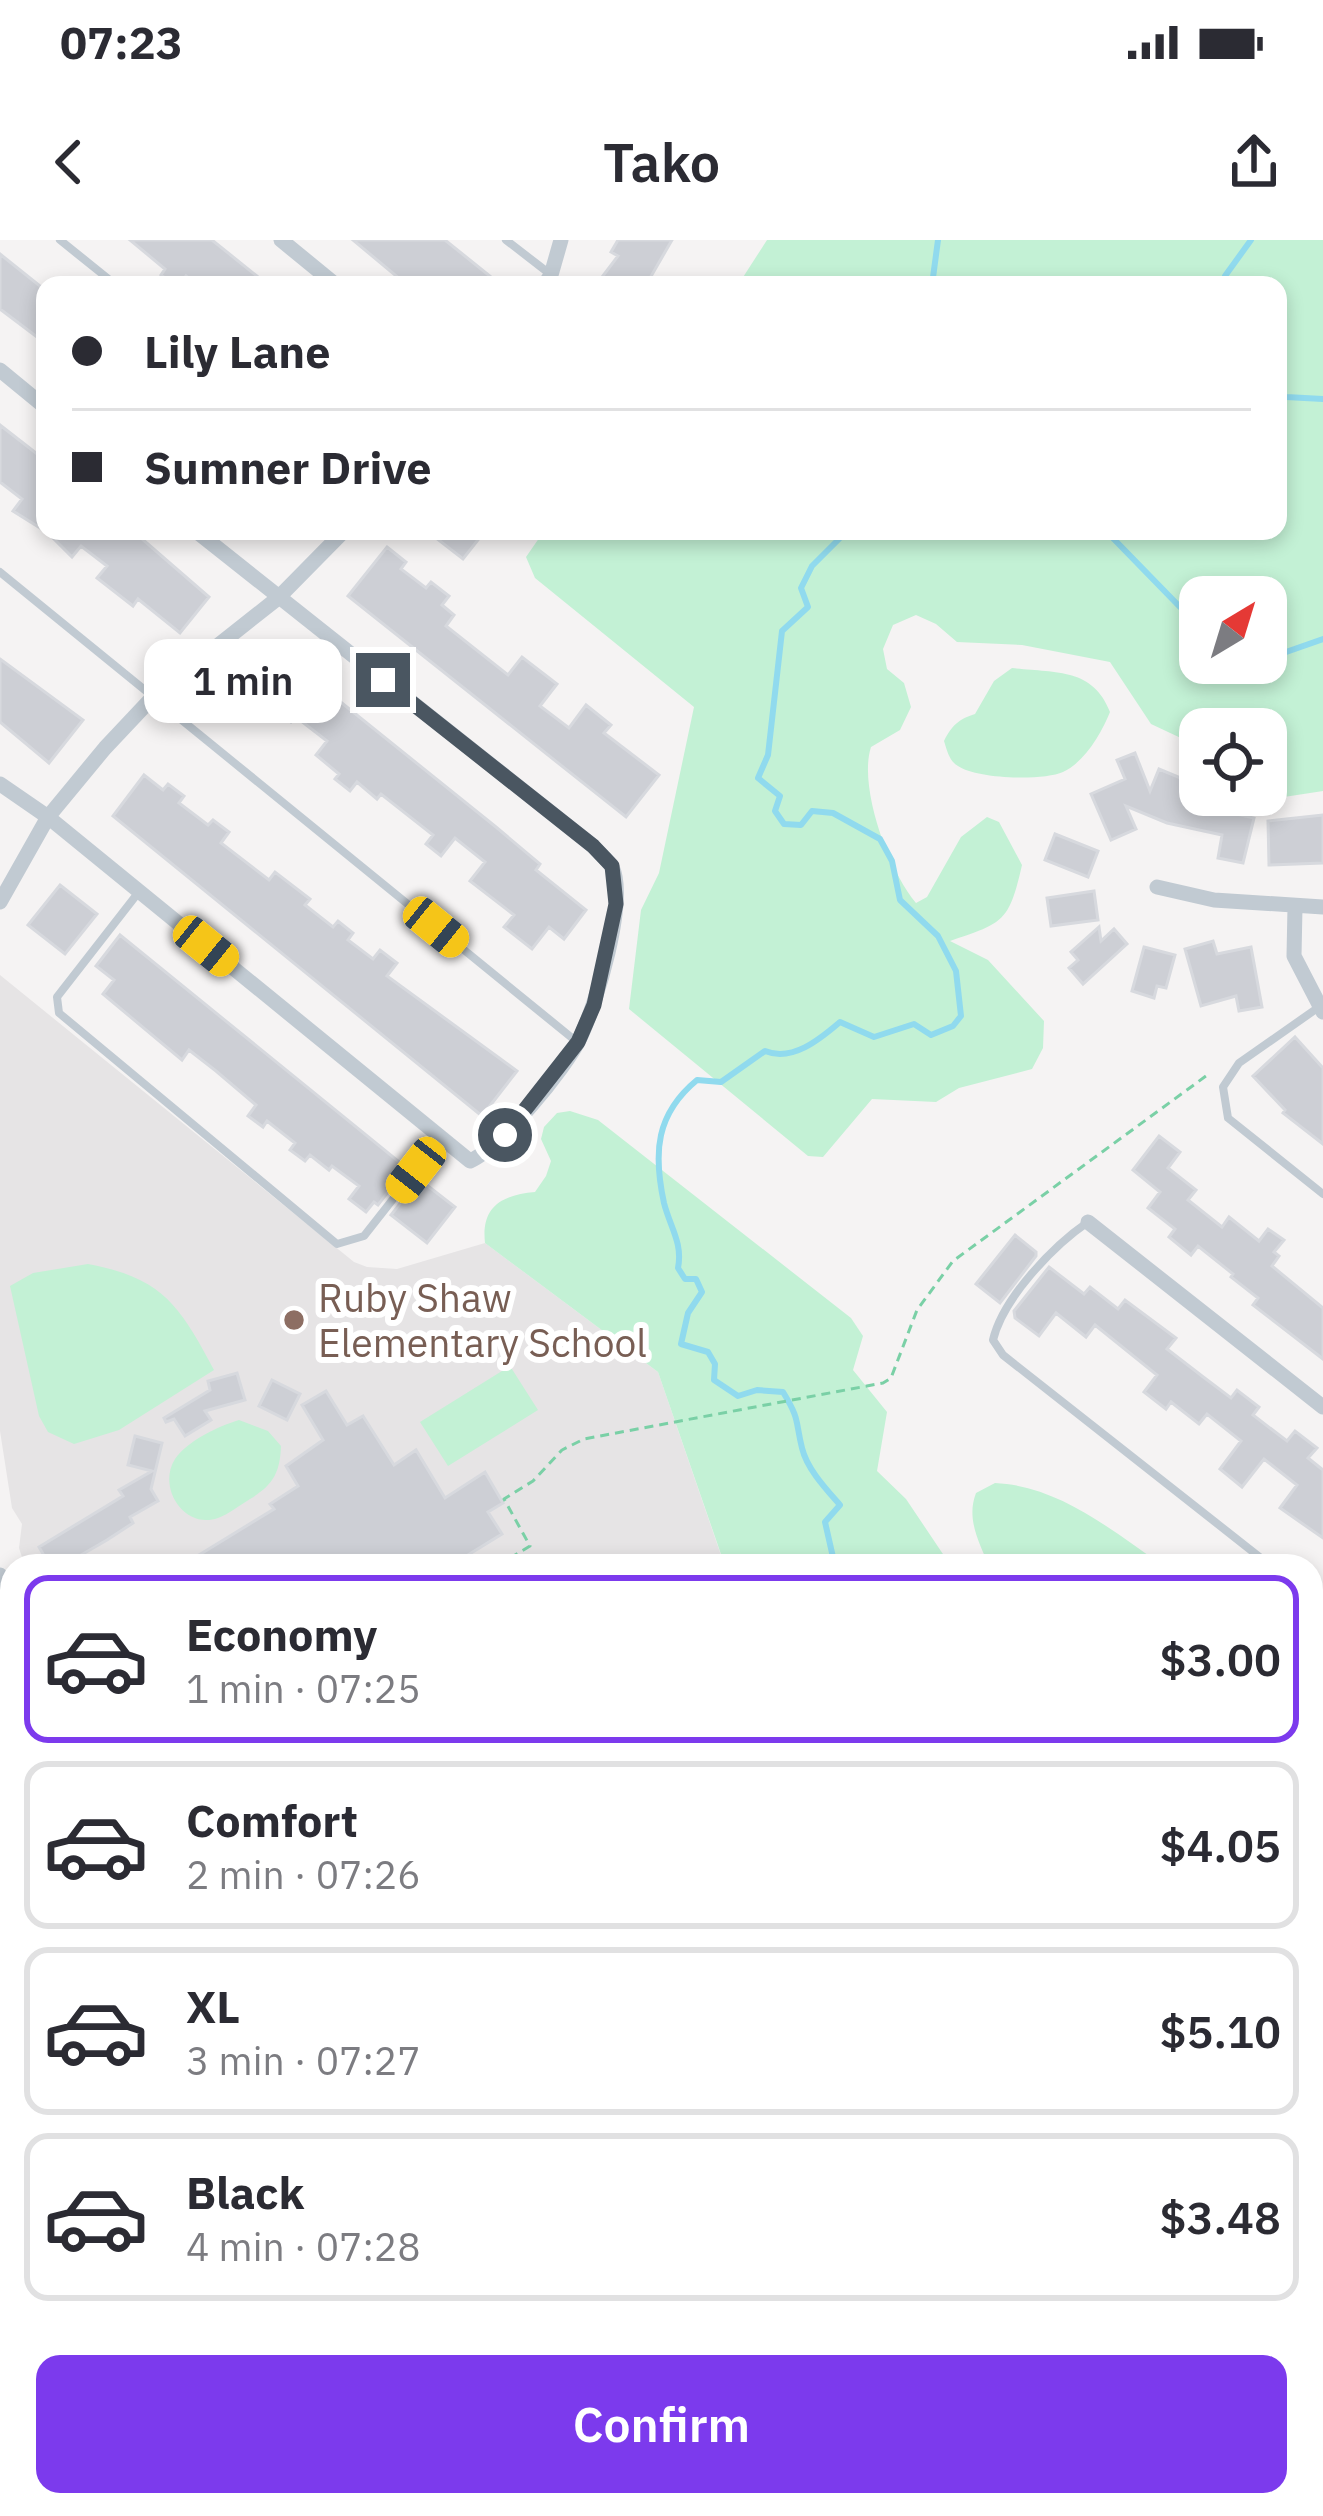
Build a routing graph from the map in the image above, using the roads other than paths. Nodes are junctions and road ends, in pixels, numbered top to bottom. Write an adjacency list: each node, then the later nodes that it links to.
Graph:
1 (60, 240): 5 (lane)
2 (281, 240): 6 (street)
3 (506, 240): 7 (lane)
4 (561, 240): 8 (street)
5 (105, 276)
6 (325, 276)
7 (543, 276)
8 (548, 276)
9 (0, 370): 10 (street)
10 (36, 400)
11 (207, 540): 14 (street)
12 (335, 540): 14 (street)
13 (0, 572): 15 (lane)
14 (278, 598): 15 (street); 24 (street)
15 (153, 697): 17 (street); 24 (lane)
16 (0, 784): 17 (street)
17 (48, 817): 19 (street); 20 (street)
18 (1157, 887): 21 (street)
19 (139, 892): 25 (street); 25 (lane)
20 (0, 902)
21 (1294, 907): 22 (street); 23 (street)
22 (1323, 907)
23 (1321, 1010): 26 (lane)
24 (578, 1042): 25 (street)
25 (441, 1138)
26 (1323, 1194)
27 (1088, 1222): 28 (street); 29 (lane)
28 (1323, 1407)
29 (1256, 1554)

